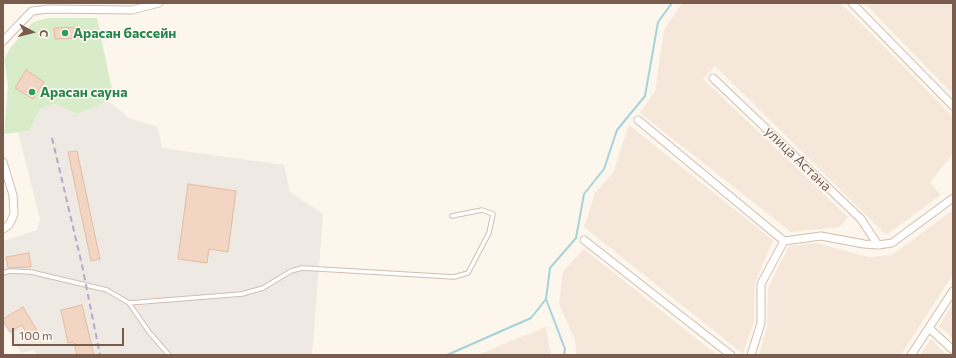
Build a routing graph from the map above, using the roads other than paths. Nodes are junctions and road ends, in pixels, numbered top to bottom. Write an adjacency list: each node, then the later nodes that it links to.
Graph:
1 (159, 3): 3 (street)
2 (852, 3): 5 (street)
3 (3, 41)
4 (713, 78): 13 (street, улица Астана)
5 (953, 106)
6 (638, 120): 12 (street)
7 (3, 162): 10 (street)
8 (953, 198): 13 (street)
9 (452, 216): 16 (lane)
10 (3, 229)
11 (584, 240): 20 (street)
12 (784, 241): 13 (street); 21 (street)
13 (878, 245)
14 (3, 273): 16 (lane)
15 (953, 291): 17 (street)
16 (129, 304): 19 (lane)
17 (929, 328): 18 (street); 22 (street)
18 (953, 350)
19 (169, 355)
20 (731, 355)
21 (751, 355)
22 (911, 355)

